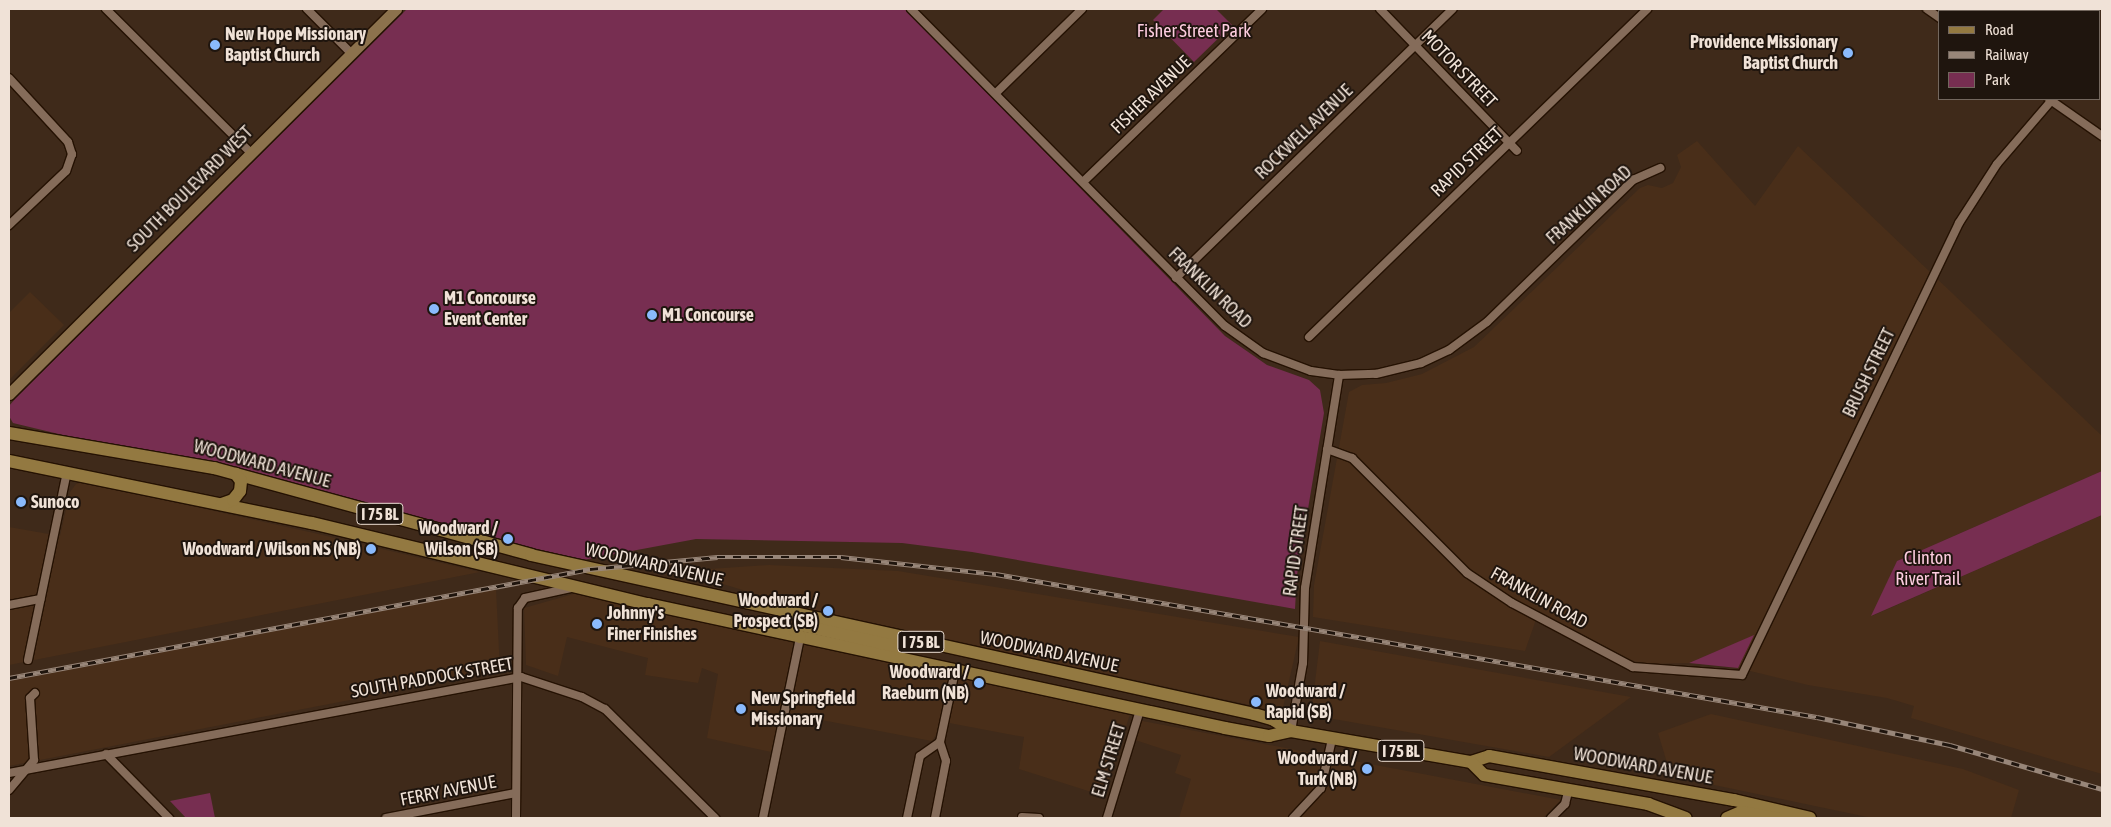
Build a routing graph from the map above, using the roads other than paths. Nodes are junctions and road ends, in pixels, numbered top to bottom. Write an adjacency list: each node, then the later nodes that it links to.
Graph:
1 (106, 9): 20 (street)
2 (307, 9): 13 (street)
3 (396, 9): 13 (street, SOUTH BOULEVARD WEST)
4 (913, 9): 15 (street, FRANKLIN ROAD)
5 (1082, 9): 15 (street)
6 (1262, 9): 22 (street, FISHER AVENUE)
7 (1380, 9): 12 (street, MOTOR STREET)
8 (1453, 9): 12 (street, ROCKWELL AVENUE)
9 (1647, 9): 18 (street, RAPID STREET)
10 (1927, 9): 11 (street)
11 (1938, 17)
12 (1415, 45): 18 (street, MOTOR STREET); 24 (street, ROCKWELL AVENUE)
13 (351, 53): 20 (street, SOUTH BOULEVARD WEST)
14 (9, 78): 23 (street)
15 (996, 93): 22 (street, FRANKLIN ROAD)
16 (2050, 100): 17 (street); 41 (street, BRUSH STREET)
17 (2102, 136)
18 (1509, 143): 19 (street, MOTOR STREET); 25 (street, RAPID STREET)
19 (1516, 151)
20 (251, 153): 27 (street, SOUTH BOULEVARD WEST)
21 (1660, 168): 26 (street, FRANKLIN ROAD)
22 (1083, 182): 24 (street, FRANKLIN ROAD)
23 (9, 225)
24 (1176, 278): 26 (street, FRANKLIN ROAD)
25 (1309, 337)
26 (1339, 375): 29 (street, RAPID STREET)
27 (9, 394)
28 (9, 433): 32 (main road, WOODWARD AVENUE / I 75 BL)
29 (1327, 449): 41 (street, FRANKLIN ROAD); 46 (street, RAPID STREET)
30 (9, 460): 31 (main road, WOODWARD AVENUE / I 75 BL)
31 (68, 472): 33 (main road, WOODWARD AVENUE / I 75 BL); 35 (street)
32 (236, 474): 33 (main road); 38 (main road, WOODWARD AVENUE / I 75 BL)
33 (222, 504): 34 (main road, WOODWARD AVENUE / I 75 BL)
34 (573, 587): 37 (main road, WOODWARD AVENUE / I 75 BL); 43 (street)
35 (40, 599): 36 (street); 39 (street)
36 (9, 605)
37 (800, 637): 38 (main road); 42 (main road, WOODWARD AVENUE / I 75 BL); 61 (street)
38 (917, 641): 40 (main road, WOODWARD AVENUE / I 75 BL)
39 (28, 660)
40 (1031, 666): 42 (main road); 46 (main road, WOODWARD AVENUE / I 75 BL)
41 (1633, 667)
42 (955, 671): 45 (main road, WOODWARD AVENUE / I 75 BL); 48 (street)
43 (517, 677): 49 (street, SOUTH PADDOCK STREET); 55 (street); 60 (street, SOUTH PADDOCK STREET)
44 (35, 693): 51 (street)
45 (1140, 710): 46 (main road, WOODWARD AVENUE / I 75 BL); 65 (street, ELM STREET)
46 (1291, 731): 47 (main road, WOODWARD AVENUE / I 75 BL)
47 (1332, 739): 50 (main road, WOODWARD AVENUE / I 75 BL); 66 (street)
48 (940, 742): 62 (street); 63 (street)
49 (106, 754): 51 (street, SOUTH PADDOCK STREET); 57 (street)
50 (1471, 762): 54 (main road, WOODWARD AVENUE / I 75 BL); 71 (main road, WOODWARD AVENUE / I 75 BL)
51 (29, 769): 52 (street, SOUTH PADDOCK STREET); 53 (street)
52 (9, 773)
53 (9, 790)
54 (1568, 792): 67 (street); 68 (main road, WOODWARD AVENUE / I 75 BL)
55 (516, 793): 58 (street, FERRY AVENUE); 59 (street)
56 (1022, 816): 64 (street)
57 (169, 818)
58 (386, 818)
59 (516, 818)
60 (715, 818)
61 (763, 818)
62 (907, 818)
63 (935, 818)
64 (1039, 818)
65 (1107, 818)
66 (1293, 818)
67 (1552, 818)
68 (1686, 818)
69 (1727, 818): 70 (main road)
70 (1778, 818)
71 (1810, 818)

